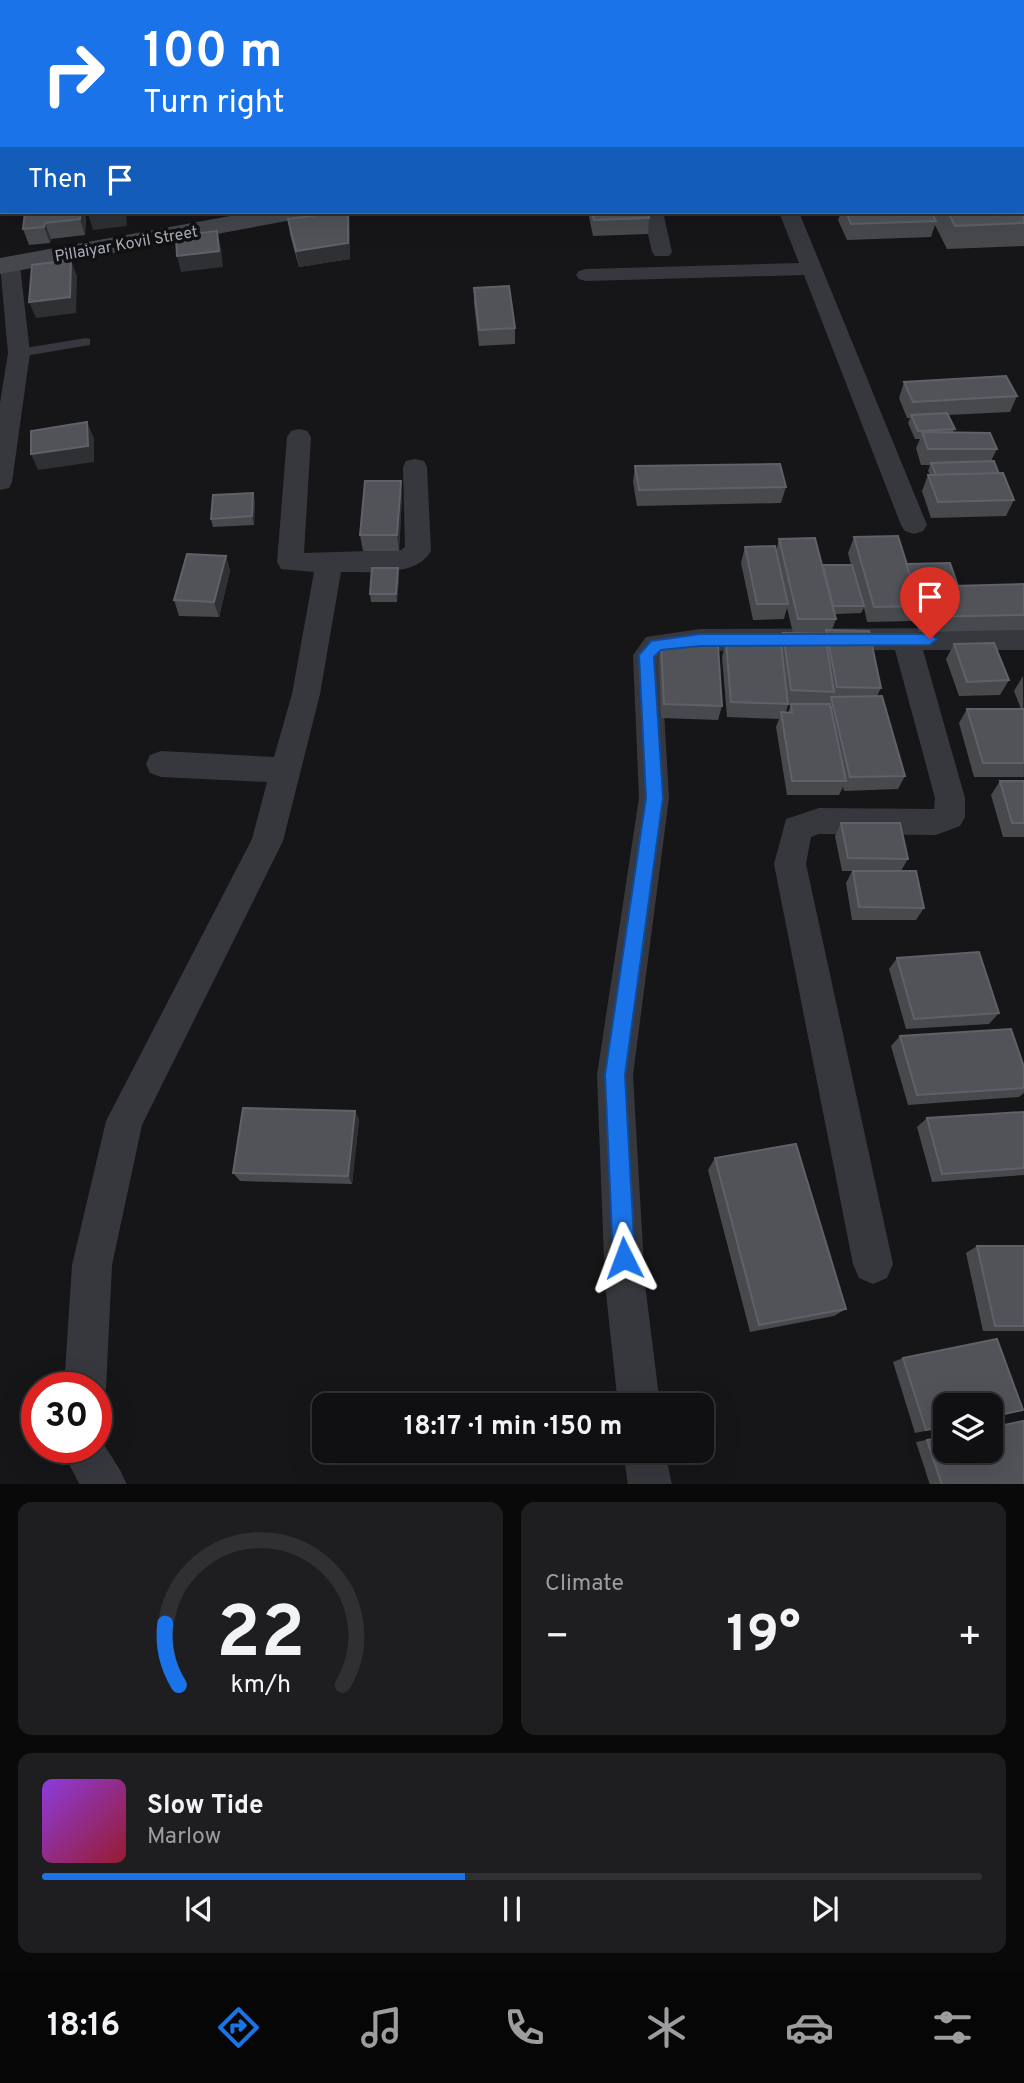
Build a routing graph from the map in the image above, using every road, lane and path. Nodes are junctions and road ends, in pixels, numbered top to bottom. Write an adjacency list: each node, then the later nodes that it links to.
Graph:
1 (281, 214): 5 (street, Pillaiyar Kovil Street)
2 (653, 214): 4 (street)
3 (790, 214): 6 (street)
4 (662, 252)
5 (5, 265): 9 (street)
6 (812, 269): 7 (street); 13 (street)
7 (586, 275)
8 (86, 342): 9 (lane)
9 (19, 354): 12 (street)
10 (299, 437): 14 (street)
11 (415, 467): 14 (street)
12 (0, 482)
13 (914, 525)
14 (329, 563): 18 (street)
15 (906, 639): 16 (street); 19 (street); 21 (street)
16 (1024, 639)
17 (160, 764): 18 (street)
18 (286, 770): 20 (street)
19 (873, 1264)
20 (86, 1372)
21 (638, 1393)
22 (91, 1463): 24 (street)
23 (646, 1463): 25 (street)
24 (104, 1484)
25 (650, 1484)

